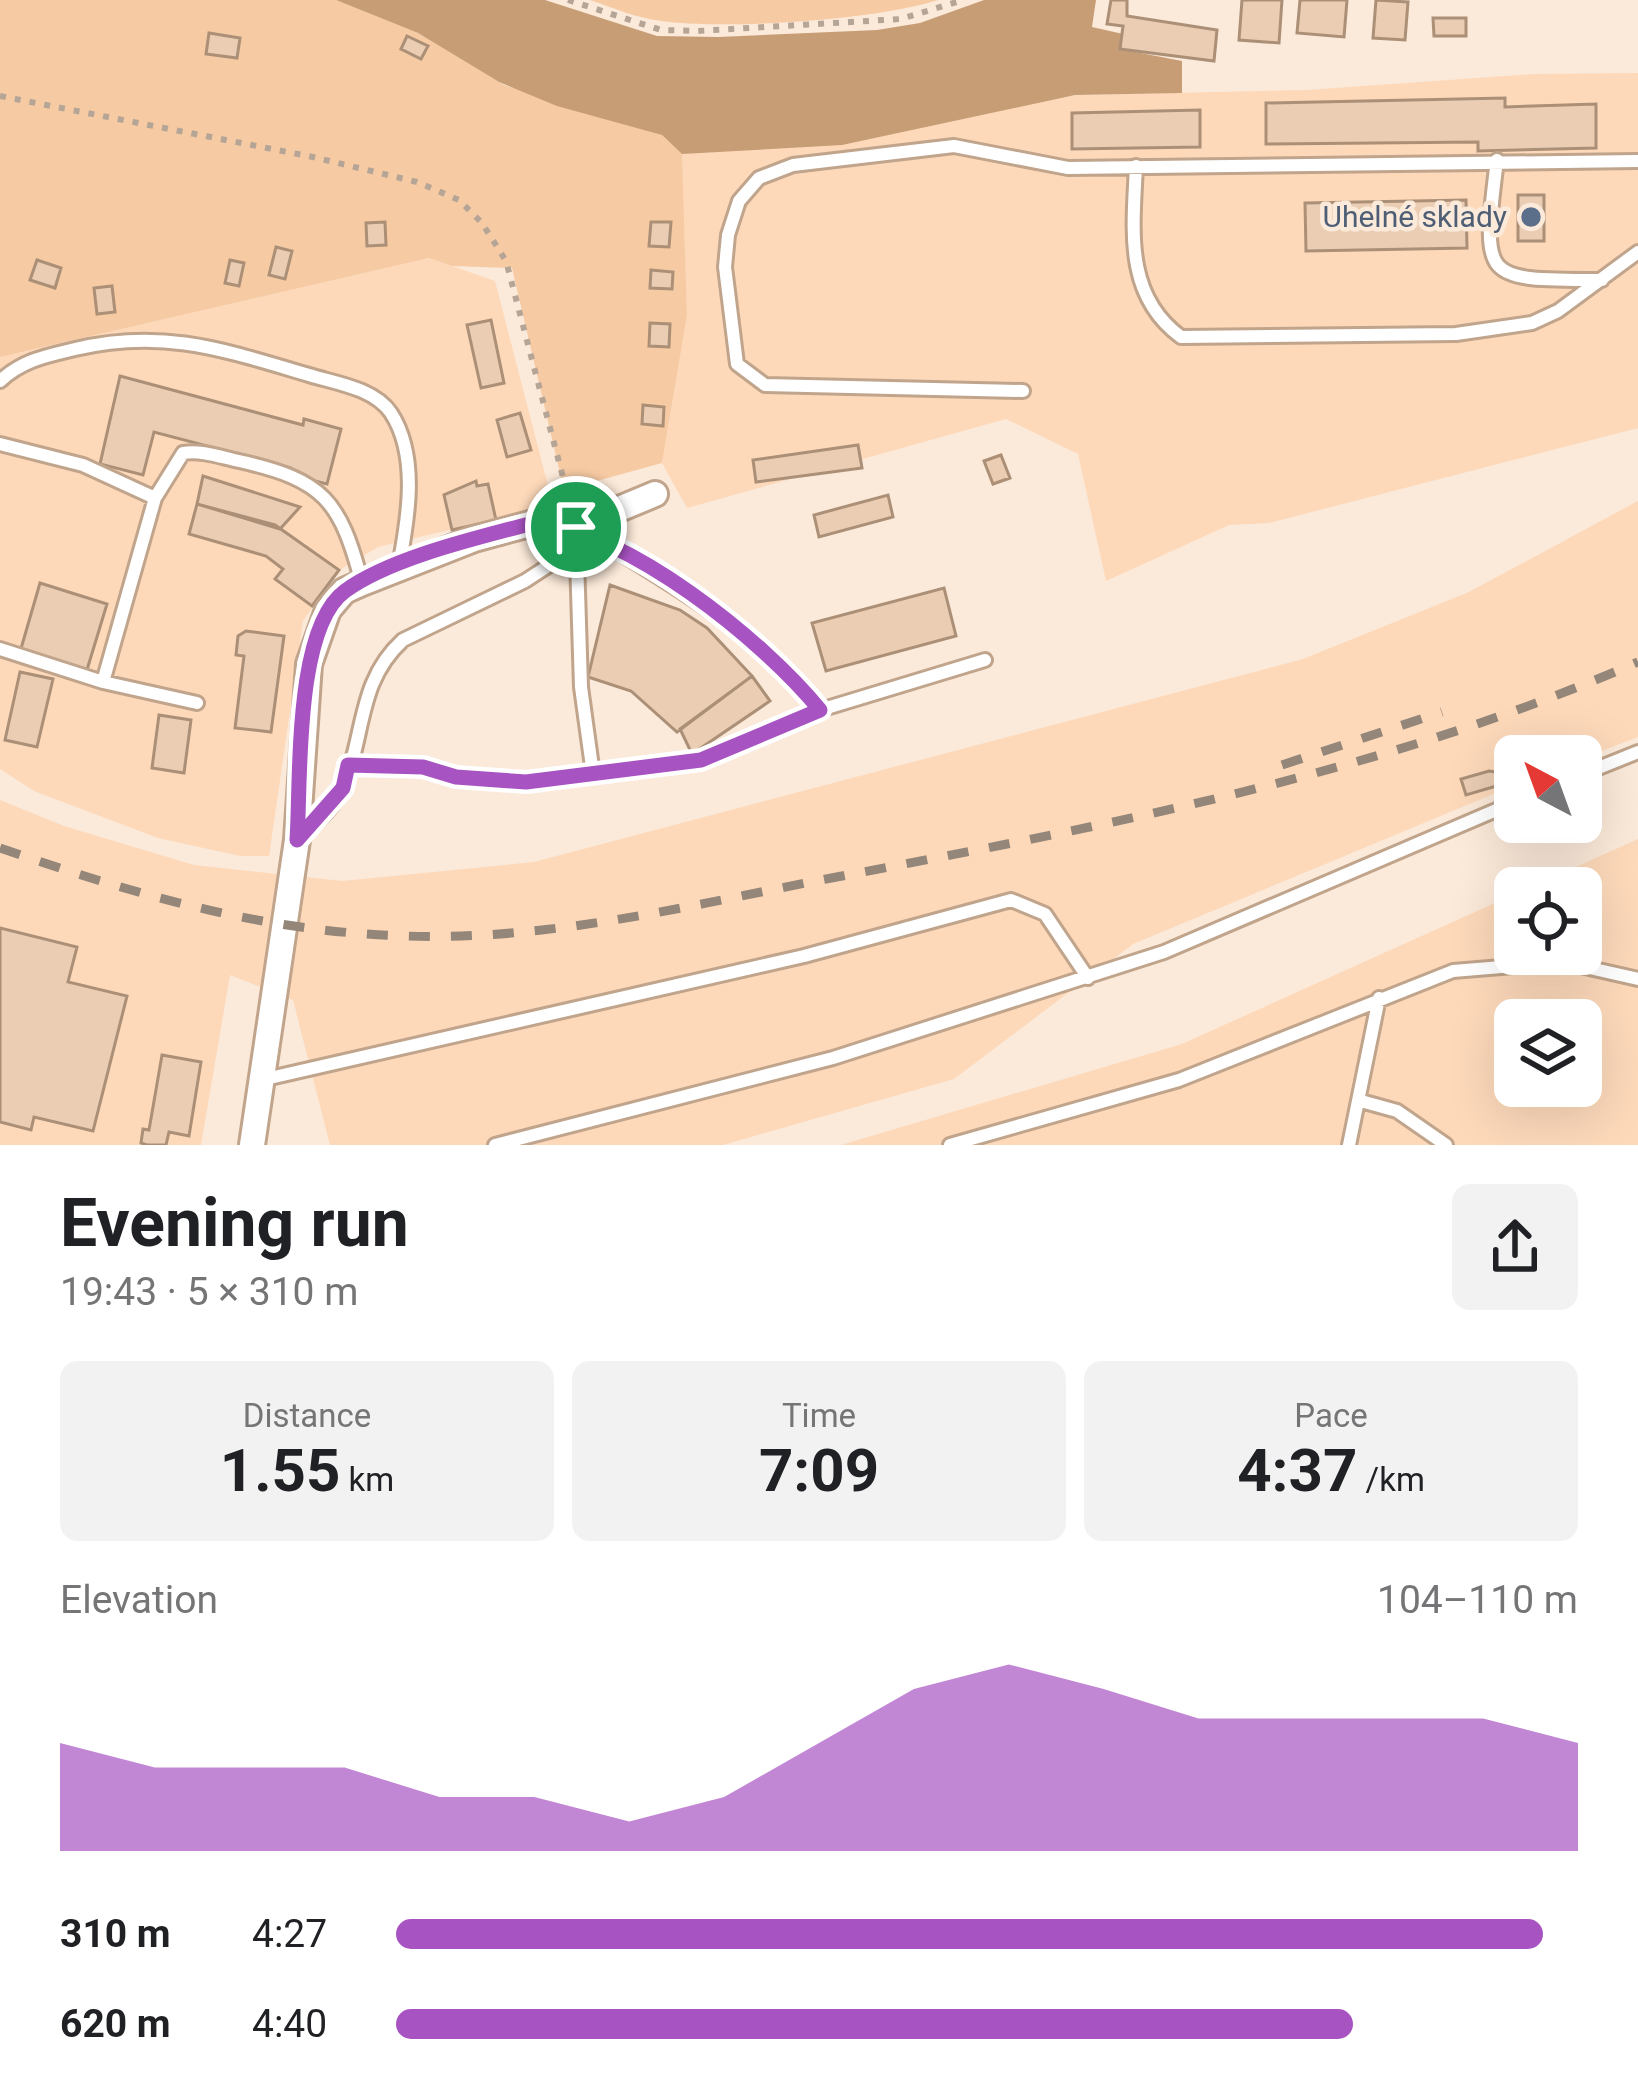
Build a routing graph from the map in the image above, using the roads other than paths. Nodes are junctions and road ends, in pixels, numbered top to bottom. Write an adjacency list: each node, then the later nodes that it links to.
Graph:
1 (1497, 160): 2 (lane); 3 (lane); 5 (lane)
2 (1638, 161)
3 (1136, 166): 5 (lane); 7 (lane)
4 (1638, 252): 5 (lane)
5 (1602, 280)
6 (0, 381): 12 (lane)
7 (1023, 391)
8 (0, 444): 10 (lane)
9 (656, 494): 11 (street)
10 (155, 498): 13 (lane); 16 (lane)
11 (576, 527): 12 (street); 18 (lane); 20 (lane); 22 (lane)
12 (398, 567): 13 (street)
13 (362, 583): 24 (street)
14 (0, 649): 16 (lane)
15 (985, 660): 18 (lane)
16 (103, 682): 17 (lane)
17 (197, 703)
18 (820, 710): 22 (lane)
19 (1638, 752): 21 (lane)
20 (348, 765): 22 (lane); 24 (lane)
21 (1602, 767)
22 (593, 774)
23 (1494, 811): 25 (lane)
24 (297, 840): 28 (street)
25 (1088, 978): 28 (lane); 31 (lane)
26 (1638, 980): 27 (lane)
27 (1378, 998): 29 (lane); 32 (lane)
28 (261, 1080): 30 (street)
29 (1361, 1101): 33 (lane); 34 (lane)
30 (253, 1145)
31 (495, 1145)
32 (950, 1145)
33 (1349, 1145)
34 (1446, 1145)

